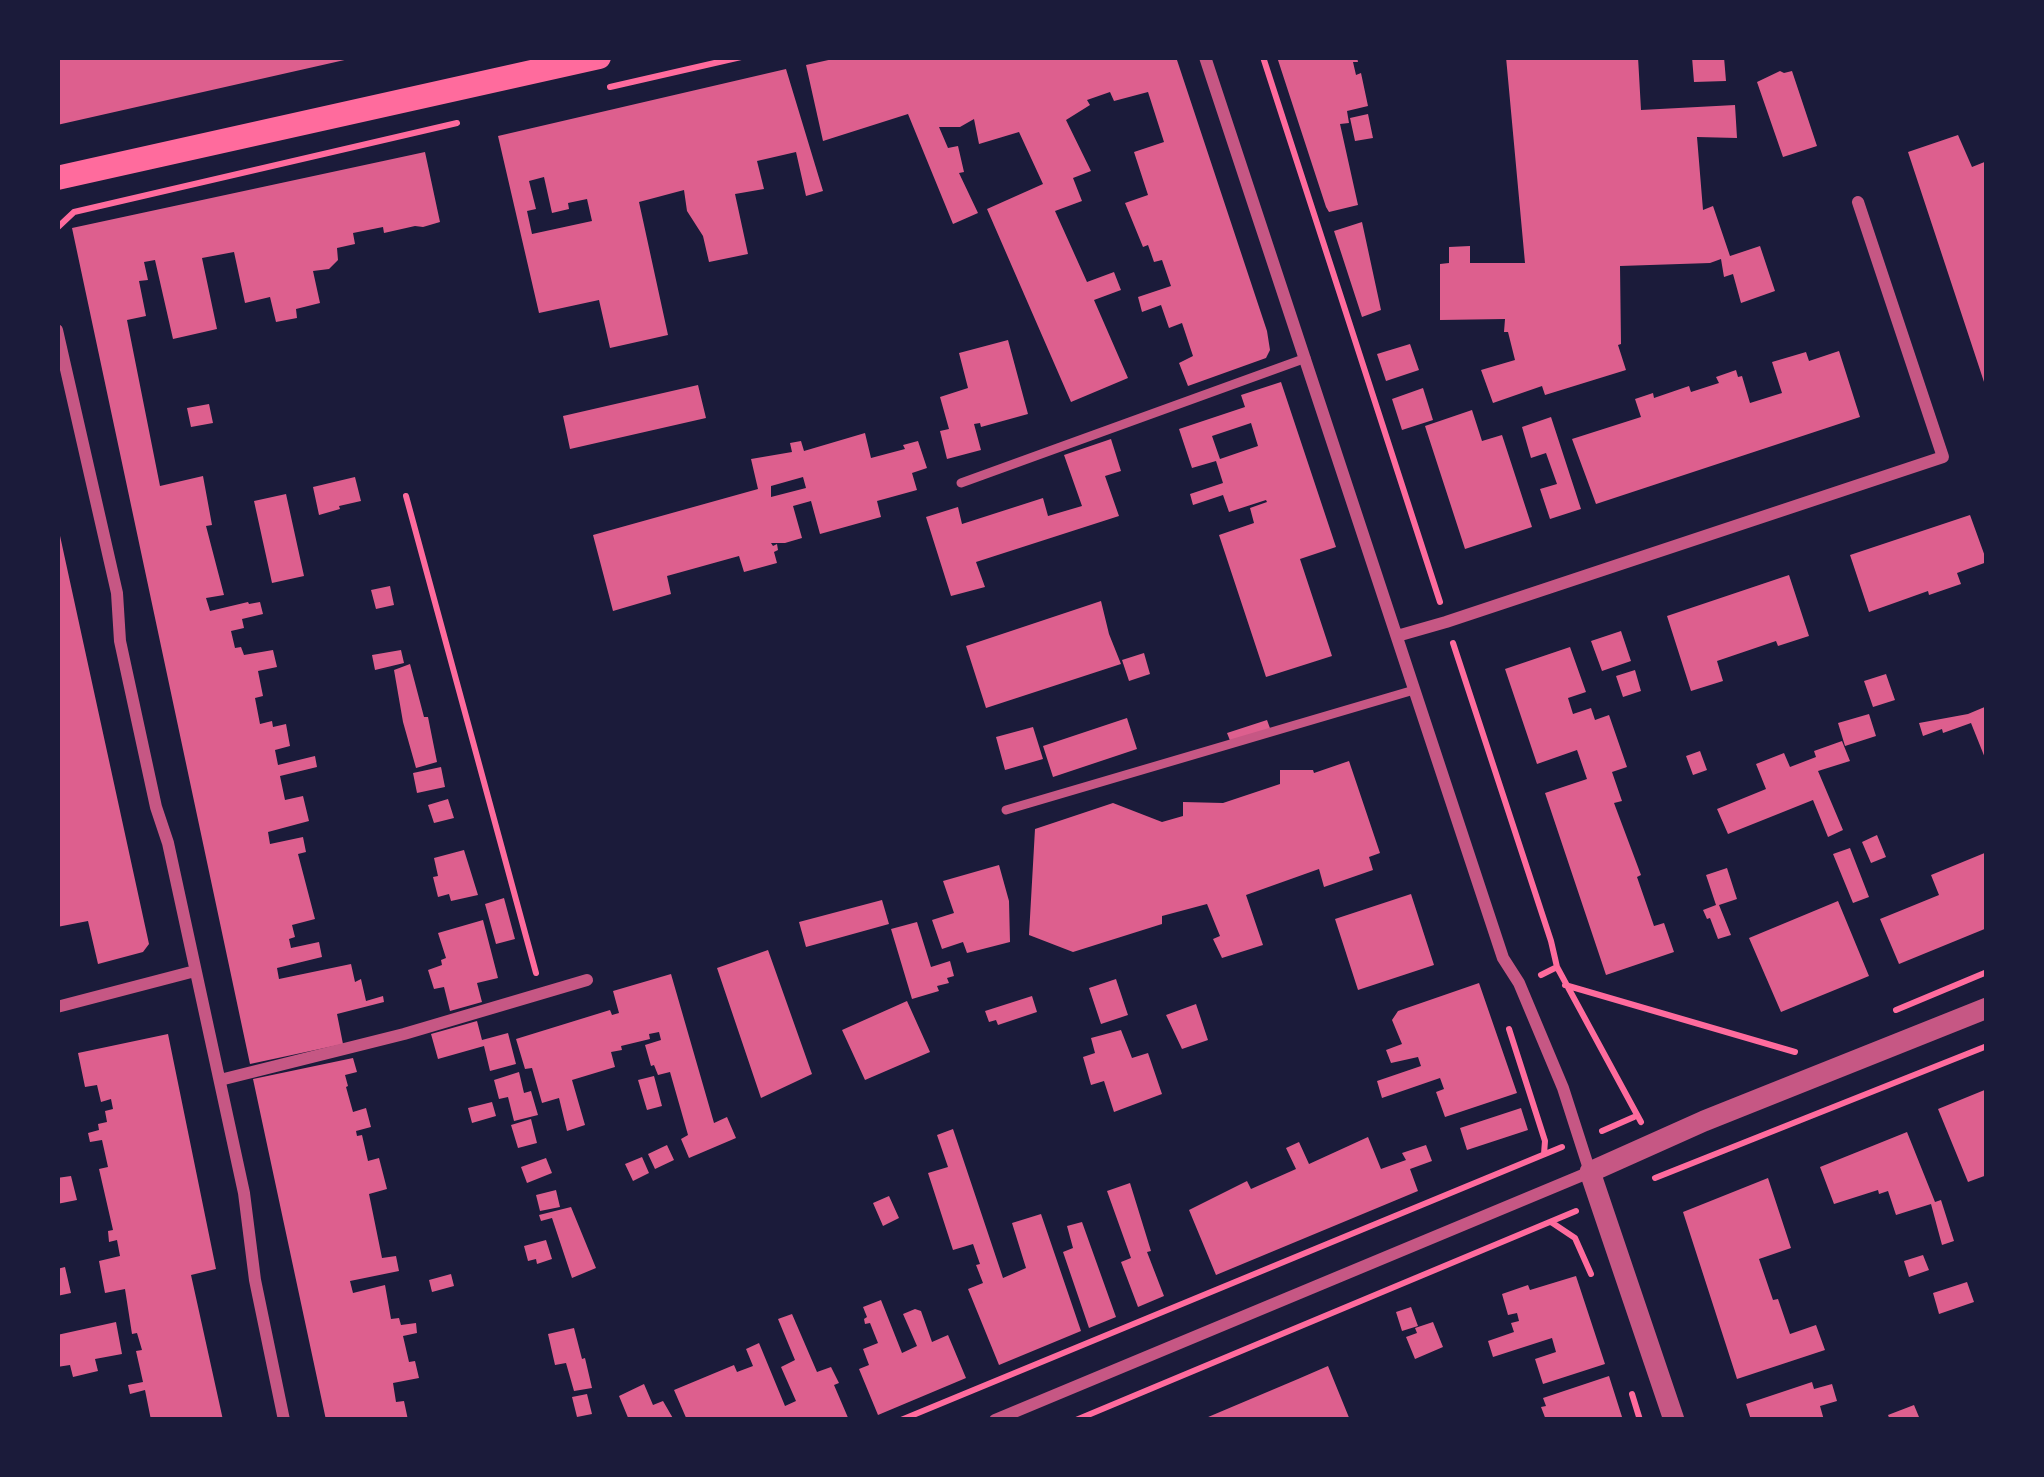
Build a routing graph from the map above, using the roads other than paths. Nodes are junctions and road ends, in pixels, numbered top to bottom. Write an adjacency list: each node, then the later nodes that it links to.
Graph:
1 (599, 57): 3 (main road)
2 (1205, 57): 6 (street)
3 (57, 178)
4 (1858, 202): 8 (street)
5 (57, 330): 11 (street)
6 (1306, 357): 7 (lane); 8 (street)
7 (961, 483)
8 (1397, 636): 9 (street)
9 (1414, 690): 10 (lane); 16 (street)
10 (1006, 811)
11 (195, 971): 13 (street); 15 (street)
12 (587, 980): 15 (street)
13 (57, 1007)
14 (1987, 1008): 16 (street)
15 (220, 1079): 17 (street)
16 (1590, 1172): 18 (street); 19 (street)
17 (284, 1420)
18 (995, 1420)
19 (1674, 1420)

